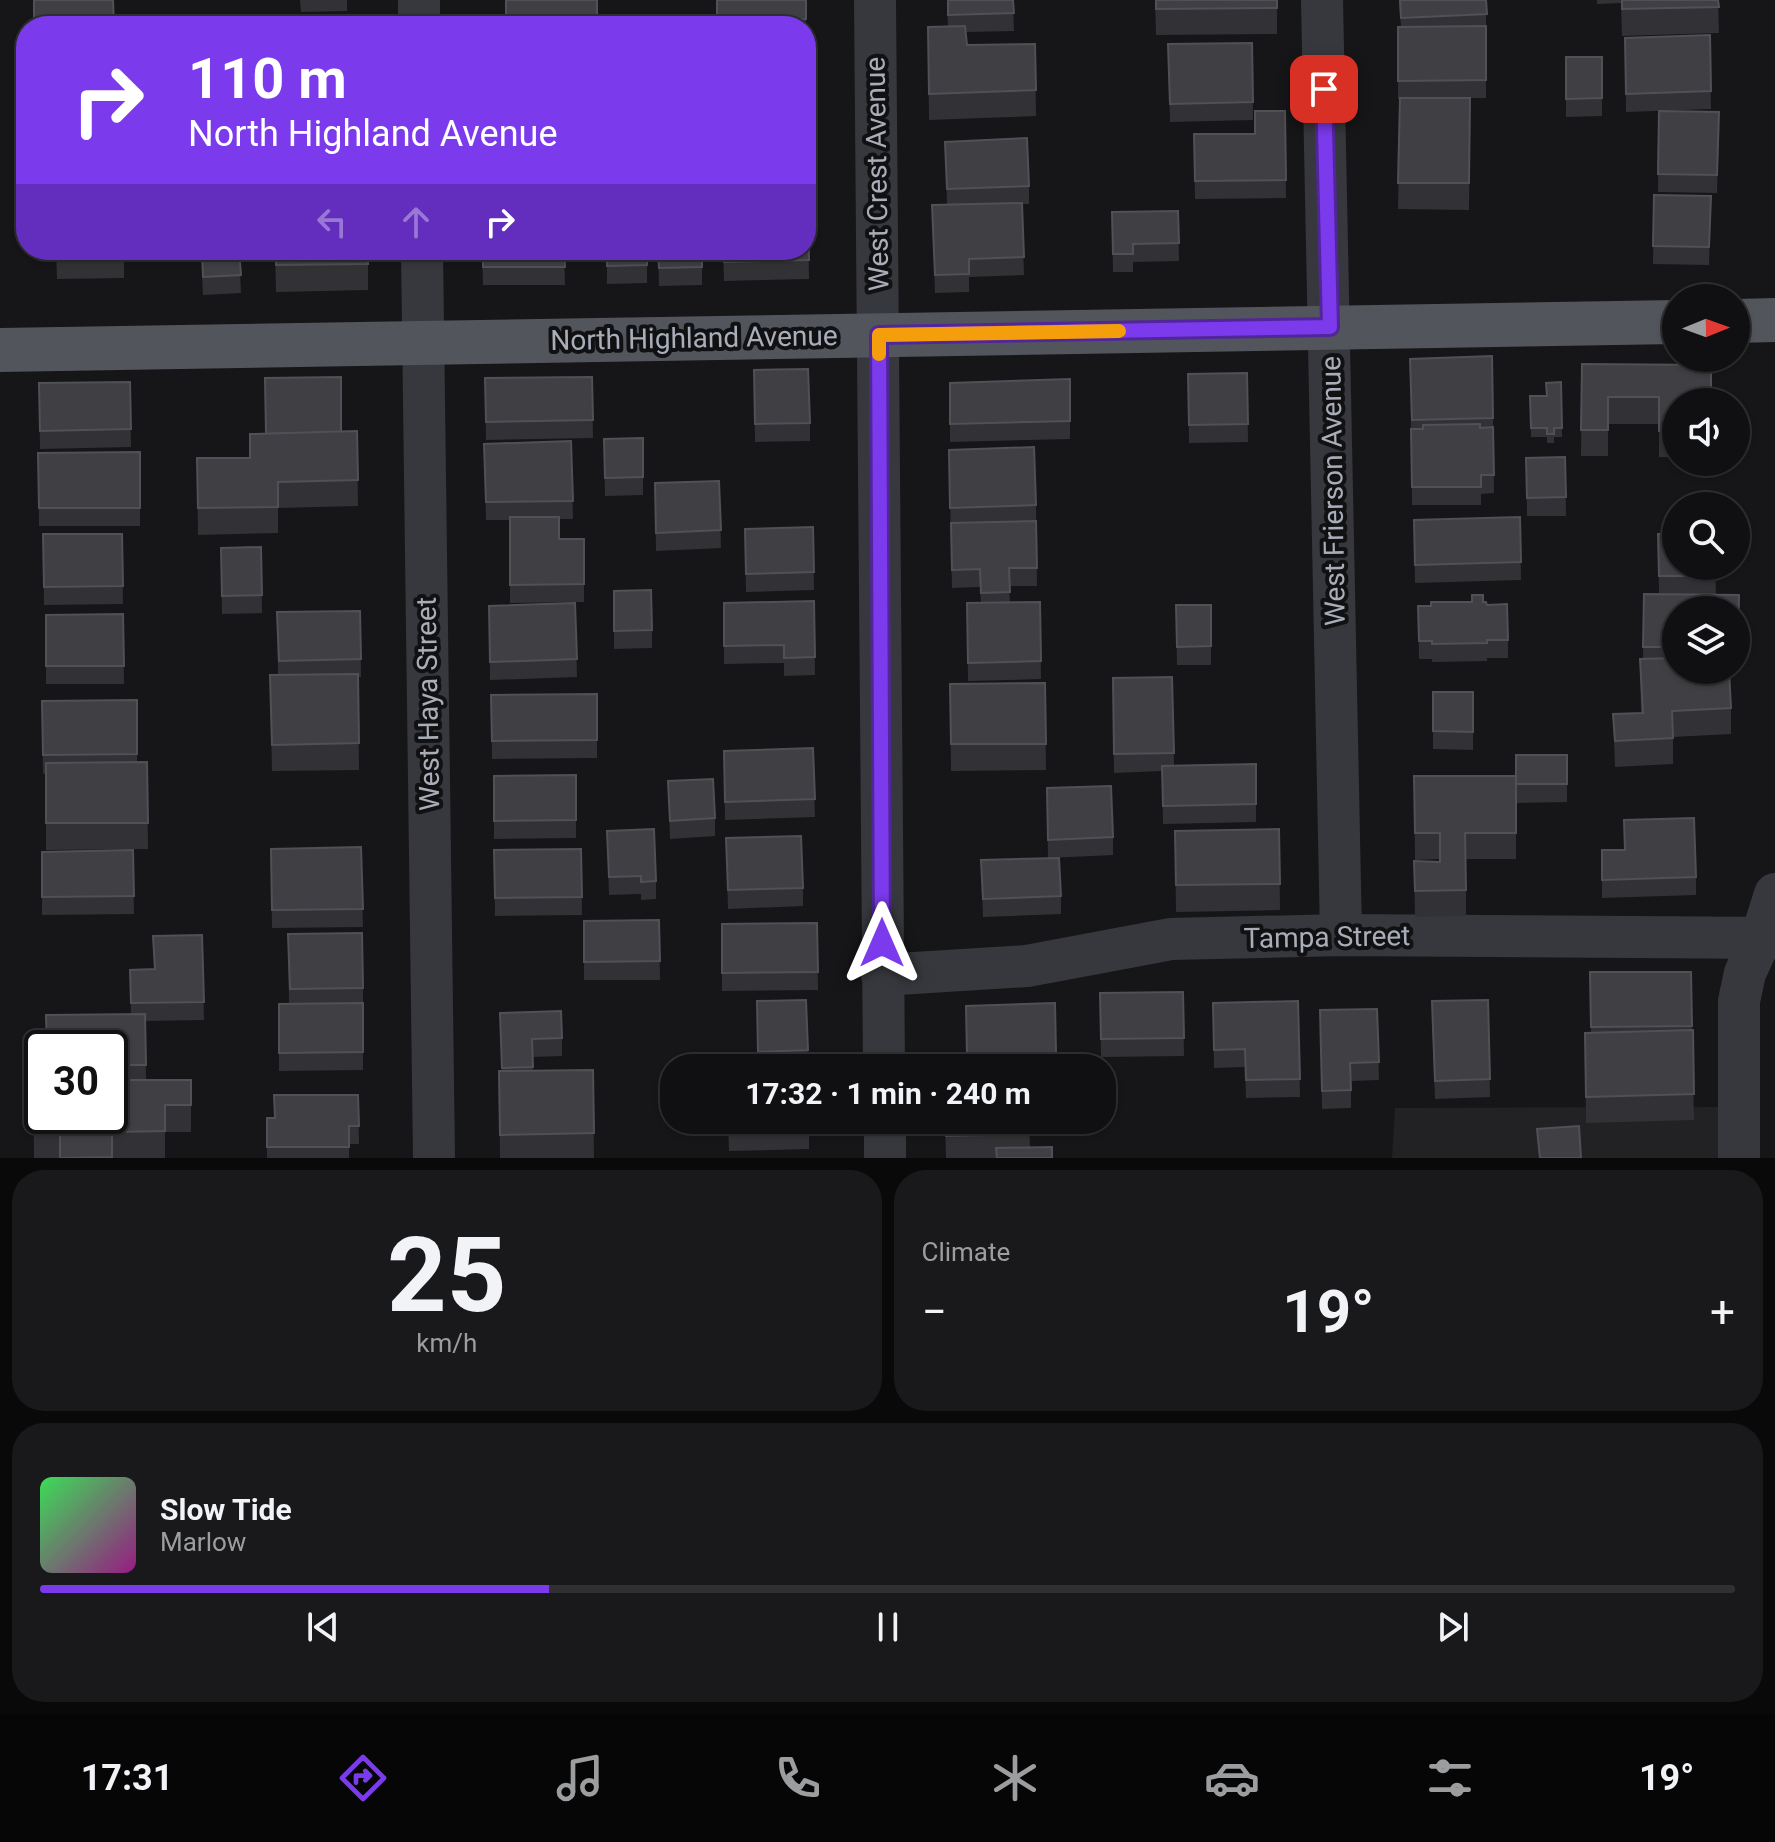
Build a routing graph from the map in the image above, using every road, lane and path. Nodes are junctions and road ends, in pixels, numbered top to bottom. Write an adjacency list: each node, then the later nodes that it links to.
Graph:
1 (875, 0): 8 (street, West Crest Avenue)
2 (1322, 0): 7 (street, West Frierson Avenue)
3 (422, 260): 9 (street, West Haya Street)
4 (1775, 320): 5 (main road)
5 (1750, 321)
6 (1662, 322): 7 (main road, North Highland Avenue)
7 (1330, 327): 8 (main road, North Highland Avenue); 12 (street, West Frierson Avenue)
8 (879, 335): 9 (main road, North Highland Avenue); 14 (street, West Crest Avenue)
9 (424, 343): 10 (main road, North Highland Avenue); 17 (street, West Haya Street)
10 (0, 350)
11 (1775, 894): 13 (street)
12 (1341, 935): 13 (street, Tampa Street); 14 (street, Tampa Street)
13 (1768, 938): 19 (street)
14 (882, 975): 15 (street, West Crest Avenue)
15 (884, 1054)
16 (885, 1134): 18 (street)
17 (434, 1158)
18 (885, 1158)
19 (1739, 1158)

